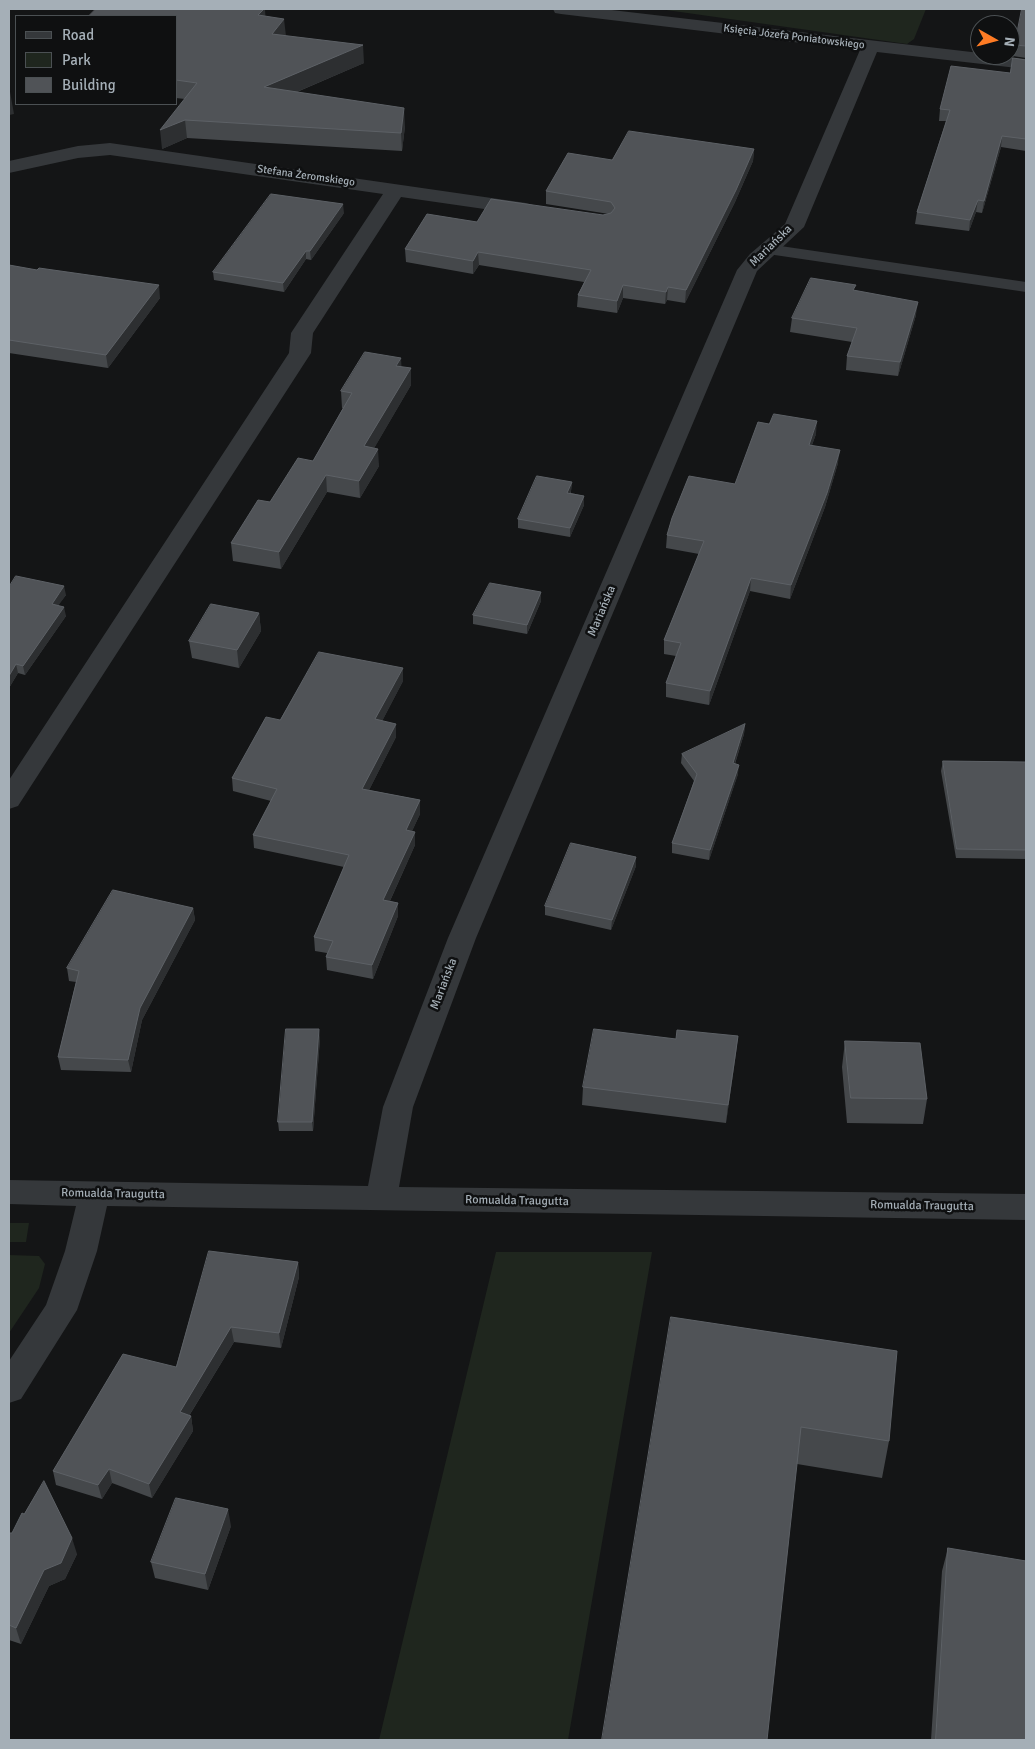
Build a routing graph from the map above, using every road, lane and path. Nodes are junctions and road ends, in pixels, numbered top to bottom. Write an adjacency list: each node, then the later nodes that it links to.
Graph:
1 (561, 9): 2 (street, Księcia Józefa Poniatowskiego)
2 (870, 47): 3 (street, Księcia Józefa Poniatowskiego); 7 (street, Mariańska)
3 (1026, 64)
4 (9, 167): 5 (street, Stefana Żeromskiego)
5 (396, 189): 6 (street, Stefana Żeromskiego); 9 (street)
6 (544, 211)
7 (767, 249): 8 (lane); 12 (street, Mariańska)
8 (1026, 287)
9 (9, 800)
10 (9, 1192): 11 (street, Romualda Traugutta)
11 (94, 1194): 12 (street, Romualda Traugutta); 14 (street)
12 (381, 1199): 13 (street, Romualda Traugutta)
13 (1026, 1207)
14 (9, 1389)

